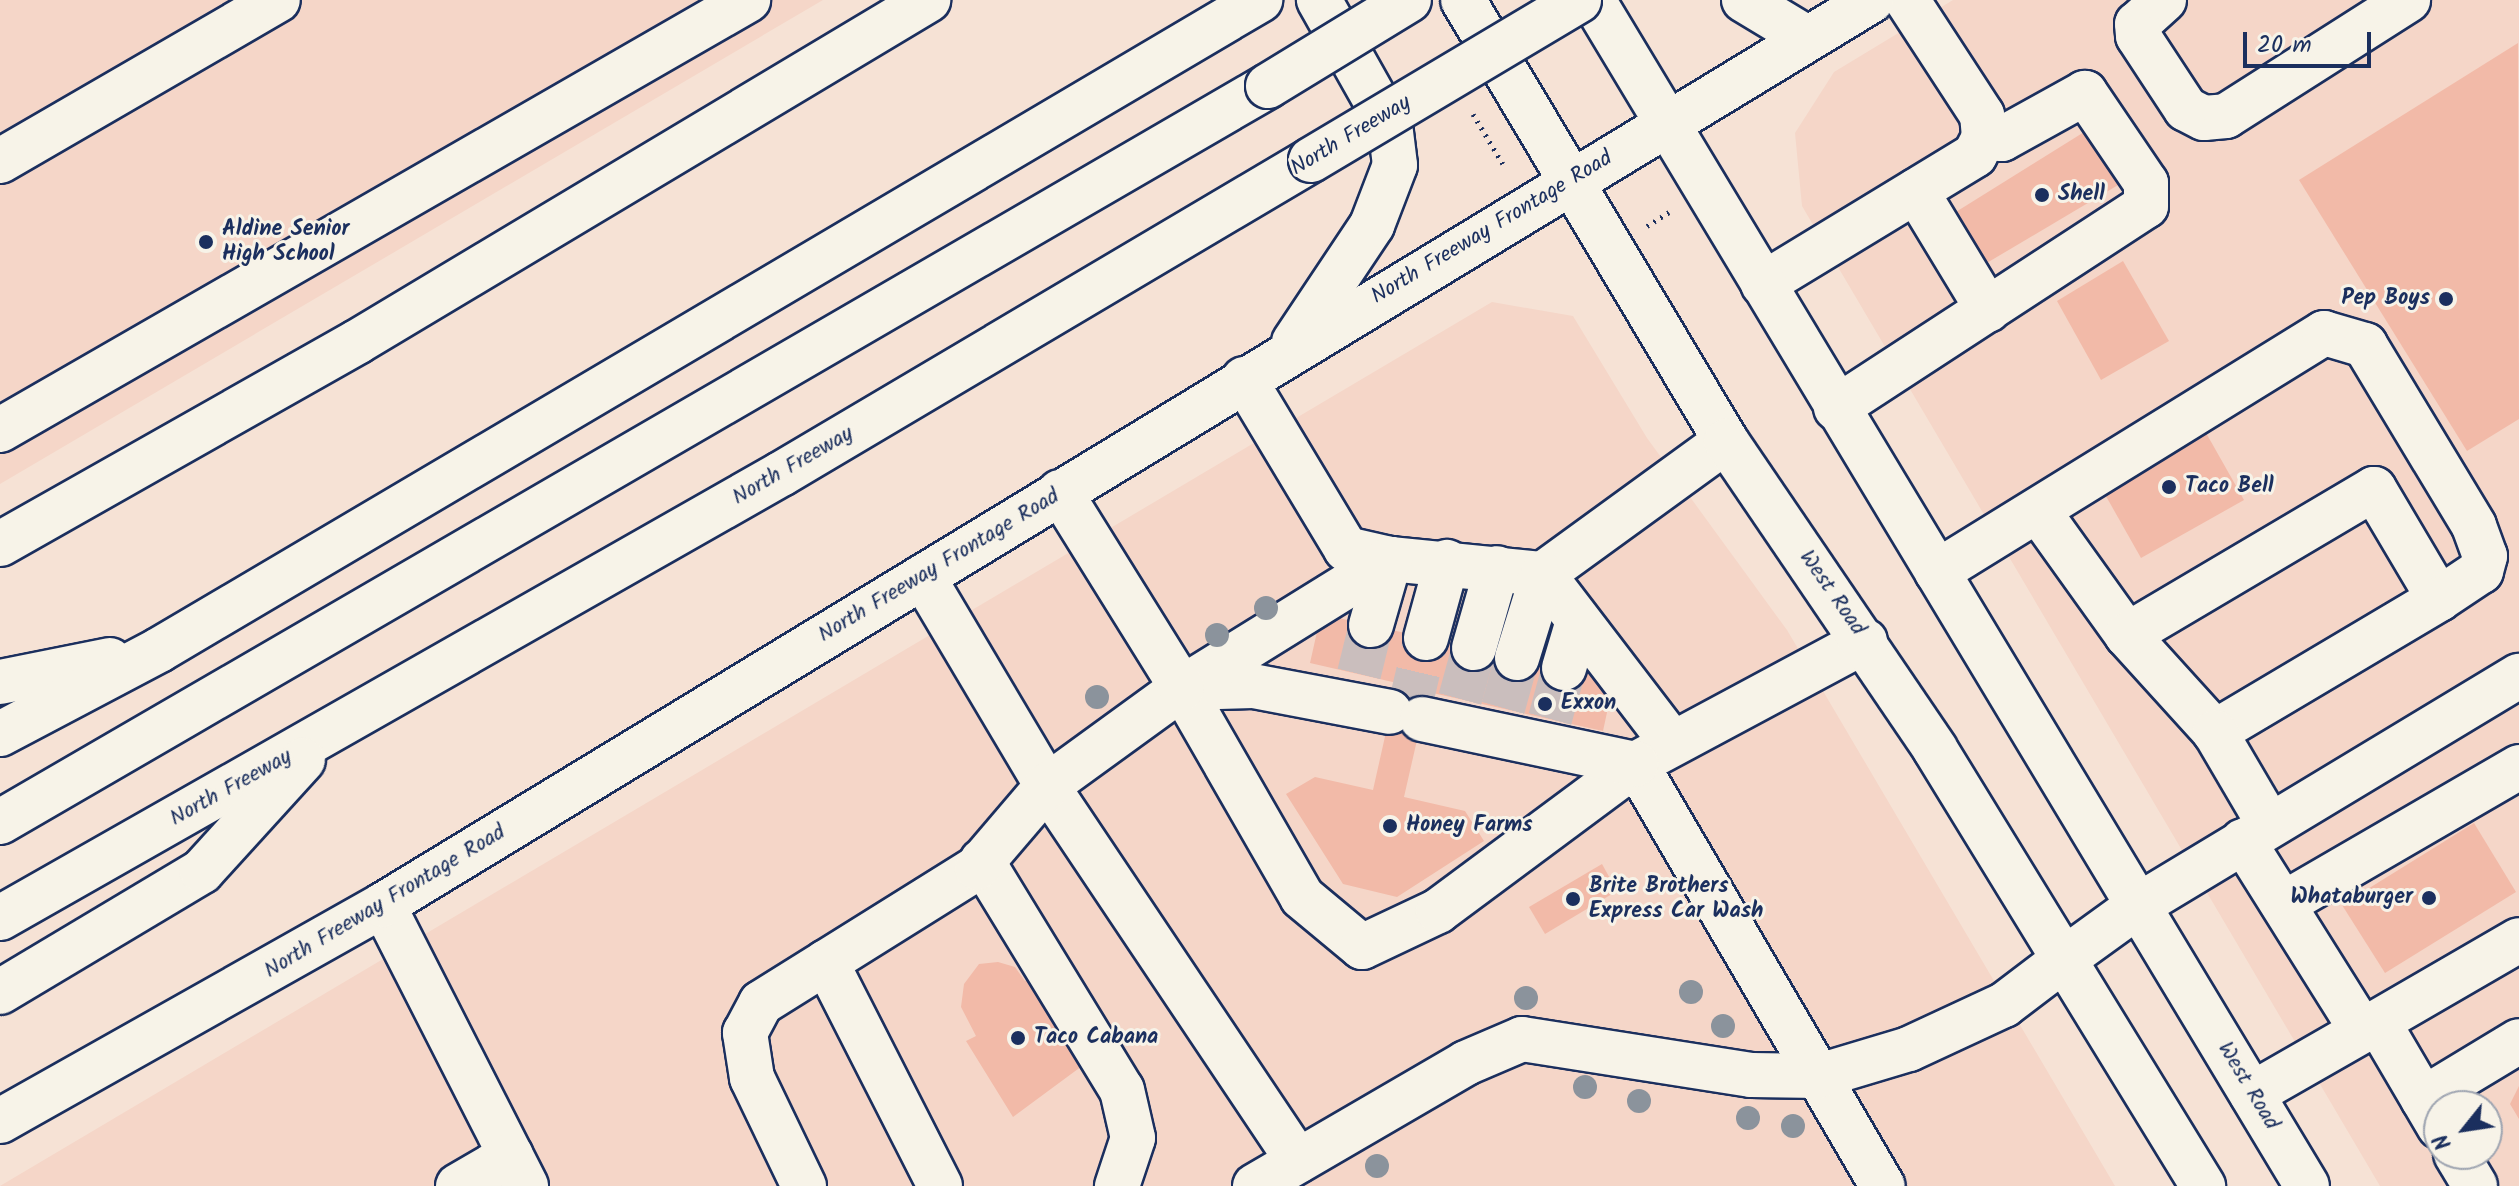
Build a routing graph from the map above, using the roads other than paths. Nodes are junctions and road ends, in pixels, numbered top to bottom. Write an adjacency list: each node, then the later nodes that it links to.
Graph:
1 (278, 0): 18 (main road)
2 (748, 0): 26 (main road)
3 (928, 0): 30 (main road)
4 (1319, 0): 23 (main road)
5 (1409, 0): 56 (main road, bridge)
6 (1463, 0): 19 (main road, West Road)
7 (1579, 0): 50 (main road, North Freeway, bridge)
8 (1593, 0): 16 (main road, West Road)
9 (1744, 0): 15 (main road)
10 (1872, 0): 15 (main road, North Freeway Frontage Road)
11 (1907, 0): 17 (main road)
12 (2164, 0): 13 (main road)
13 (2408, 0)
14 (1245, 9): 44 (main road)
15 (1807, 38): 16 (main road, North Freeway Frontage Road)
16 (1666, 123): 19 (main road, North Freeway Frontage Road); 21 (main road, West Road)
17 (1984, 137): 20 (main road); 22 (main road)
18 (0, 161)
19 (1570, 179): 23 (main road, North Freeway Frontage Road); 27 (main road, West Road)
20 (1916, 191): 21 (main road); 22 (main road)
21 (1763, 284): 25 (main road, West Road)
22 (1988, 310): 25 (main road)
23 (1286, 354): 24 (main road, North Freeway Frontage Road)
24 (1244, 379): 28 (main road, North Freeway Frontage Road); 31 (main road)
25 (1836, 408): 34 (main road, West Road)
26 (0, 430)
27 (1726, 441): 35 (main road); 42 (main road, West Road)
28 (1060, 492): 36 (main road, North Freeway Frontage Road); 49 (main road)
29 (2039, 512): 34 (main road); 37 (main road); 40 (main road)
30 (0, 544)
31 (1390, 559): 32 (main road); 39 (main road); 49 (main road)
32 (1447, 562): 33 (main road); 41 (main road)
33 (1497, 568): 35 (main road); 43 (main road)
34 (1937, 572): 61 (main road, West Road)
35 (1543, 574): 38 (main road); 45 (main road)
36 (923, 577): 55 (main road); 60 (main road, North Freeway Frontage Road)
37 (2439, 599): 40 (main road); 51 (main road)
38 (1578, 621): 46 (main road); 53 (main road)
39 (1371, 625)
40 (2127, 635): 51 (main road)
41 (1426, 638)
42 (1865, 641): 53 (main road); 64 (main road, West Road)
43 (1474, 648)
44 (159, 650): 48 (main road); 52 (main road)
45 (1517, 658)
46 (1564, 668)
47 (2519, 676): 57 (main road)
48 (0, 682)
49 (1182, 688): 53 (main road); 53 (main road); 55 (main road)
50 (329, 732): 62 (main road, North Freeway); 66 (main road)
51 (2215, 732): 57 (main road)
52 (0, 734)
53 (1653, 752): 69 (main road)
54 (2519, 767): 59 (main road)
55 (1047, 786): 58 (main road); 74 (main road)
56 (0, 822)
57 (2256, 832): 59 (main road); 61 (main road)
58 (982, 861): 65 (main road); 79 (main road)
59 (2283, 904): 67 (main road)
60 (383, 905): 73 (main road, North Freeway Frontage Road); 75 (main road)
61 (2139, 905): 64 (main road); 71 (main road, West Road)
62 (0, 918)
63 (2519, 940): 67 (main road)
64 (2063, 960): 69 (main road); 82 (main road, West Road)
65 (826, 962): 77 (main road); 78 (main road)
66 (0, 992)
67 (2370, 1026): 71 (main road); 72 (main road)
68 (2519, 1041): 70 (main road)
69 (1819, 1076): 74 (main road); 81 (main road)
70 (2458, 1090)
71 (2252, 1094): 83 (main road, West Road)
72 (2423, 1101)
73 (0, 1121)
74 (1298, 1161): 80 (main road)
75 (522, 1178): 76 (main road)
76 (458, 1186)
77 (804, 1186)
78 (940, 1186)
79 (1117, 1186)
80 (1255, 1186)
81 (1883, 1186)
82 (2203, 1186)
83 (2307, 1186)

